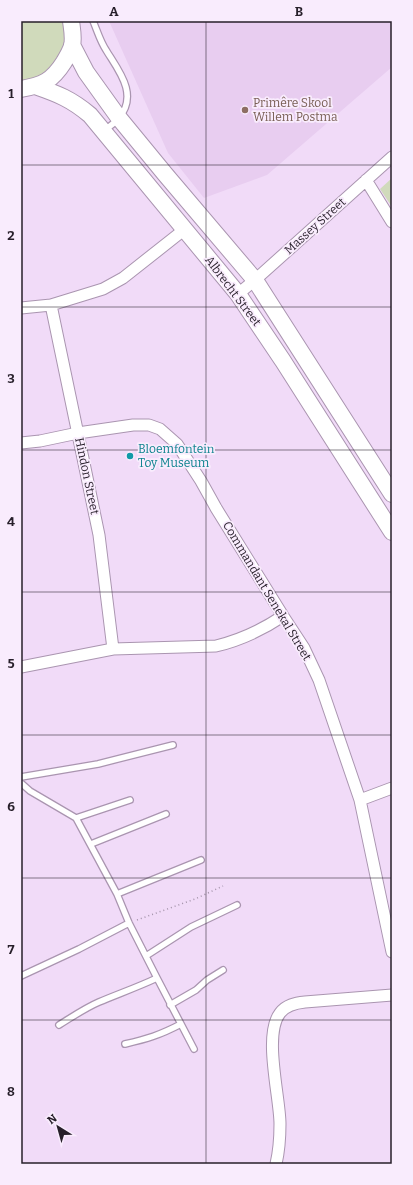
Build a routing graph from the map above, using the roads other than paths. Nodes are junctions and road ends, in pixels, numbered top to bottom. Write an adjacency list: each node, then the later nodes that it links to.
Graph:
1 (71, 21): 3 (street)
2 (93, 21): 5 (lane)
3 (72, 45): 4 (street); 5 (street, Albrecht Street)
4 (28, 88): 6 (street, Albrecht Street)
5 (119, 118): 6 (lane); 11 (street, Albrecht Street)
6 (104, 131): 10 (street, Albrecht Street)
7 (392, 157): 8 (street, Massey Street)
8 (366, 180): 9 (street); 11 (street, Massey Street)
9 (392, 222)
10 (185, 229): 12 (street, Albrecht Street); 13 (street)
11 (255, 280): 12 (street, Massey Street); 17 (street, Albrecht Street)
12 (238, 294): 18 (street, Albrecht Street)
13 (51, 305): 14 (street); 15 (street, Hindon Street)
14 (21, 308)
15 (78, 433): 16 (street, Commandant Senekal Street); 19 (street, Commandant Senekal Street); 20 (street, Hindon Street)
16 (21, 443)
17 (392, 494)
18 (392, 532)
19 (283, 616): 20 (street); 27 (street, Commandant Senekal Street)
20 (113, 649): 21 (street)
21 (21, 667)
22 (173, 745): 23 (lane)
23 (21, 777)
24 (21, 783): 29 (lane)
25 (392, 788): 27 (street)
26 (130, 800): 29 (lane)
27 (360, 800): 35 (street, Commandant Senekal Street)
28 (166, 814): 30 (lane)
29 (76, 818): 30 (lane)
30 (91, 844): 32 (lane)
31 (201, 860): 32 (lane)
32 (117, 894): 34 (lane)
33 (237, 905): 36 (lane)
34 (129, 923): 36 (lane); 38 (lane)
35 (392, 952)
36 (146, 956): 39 (lane)
37 (223, 970): 41 (lane)
38 (21, 976)
39 (157, 978): 41 (lane); 43 (lane)
40 (392, 995): 46 (street)
41 (170, 1005): 42 (lane)
42 (181, 1024): 44 (lane); 45 (lane)
43 (59, 1025)
44 (125, 1044)
45 (194, 1049)
46 (276, 1164)

